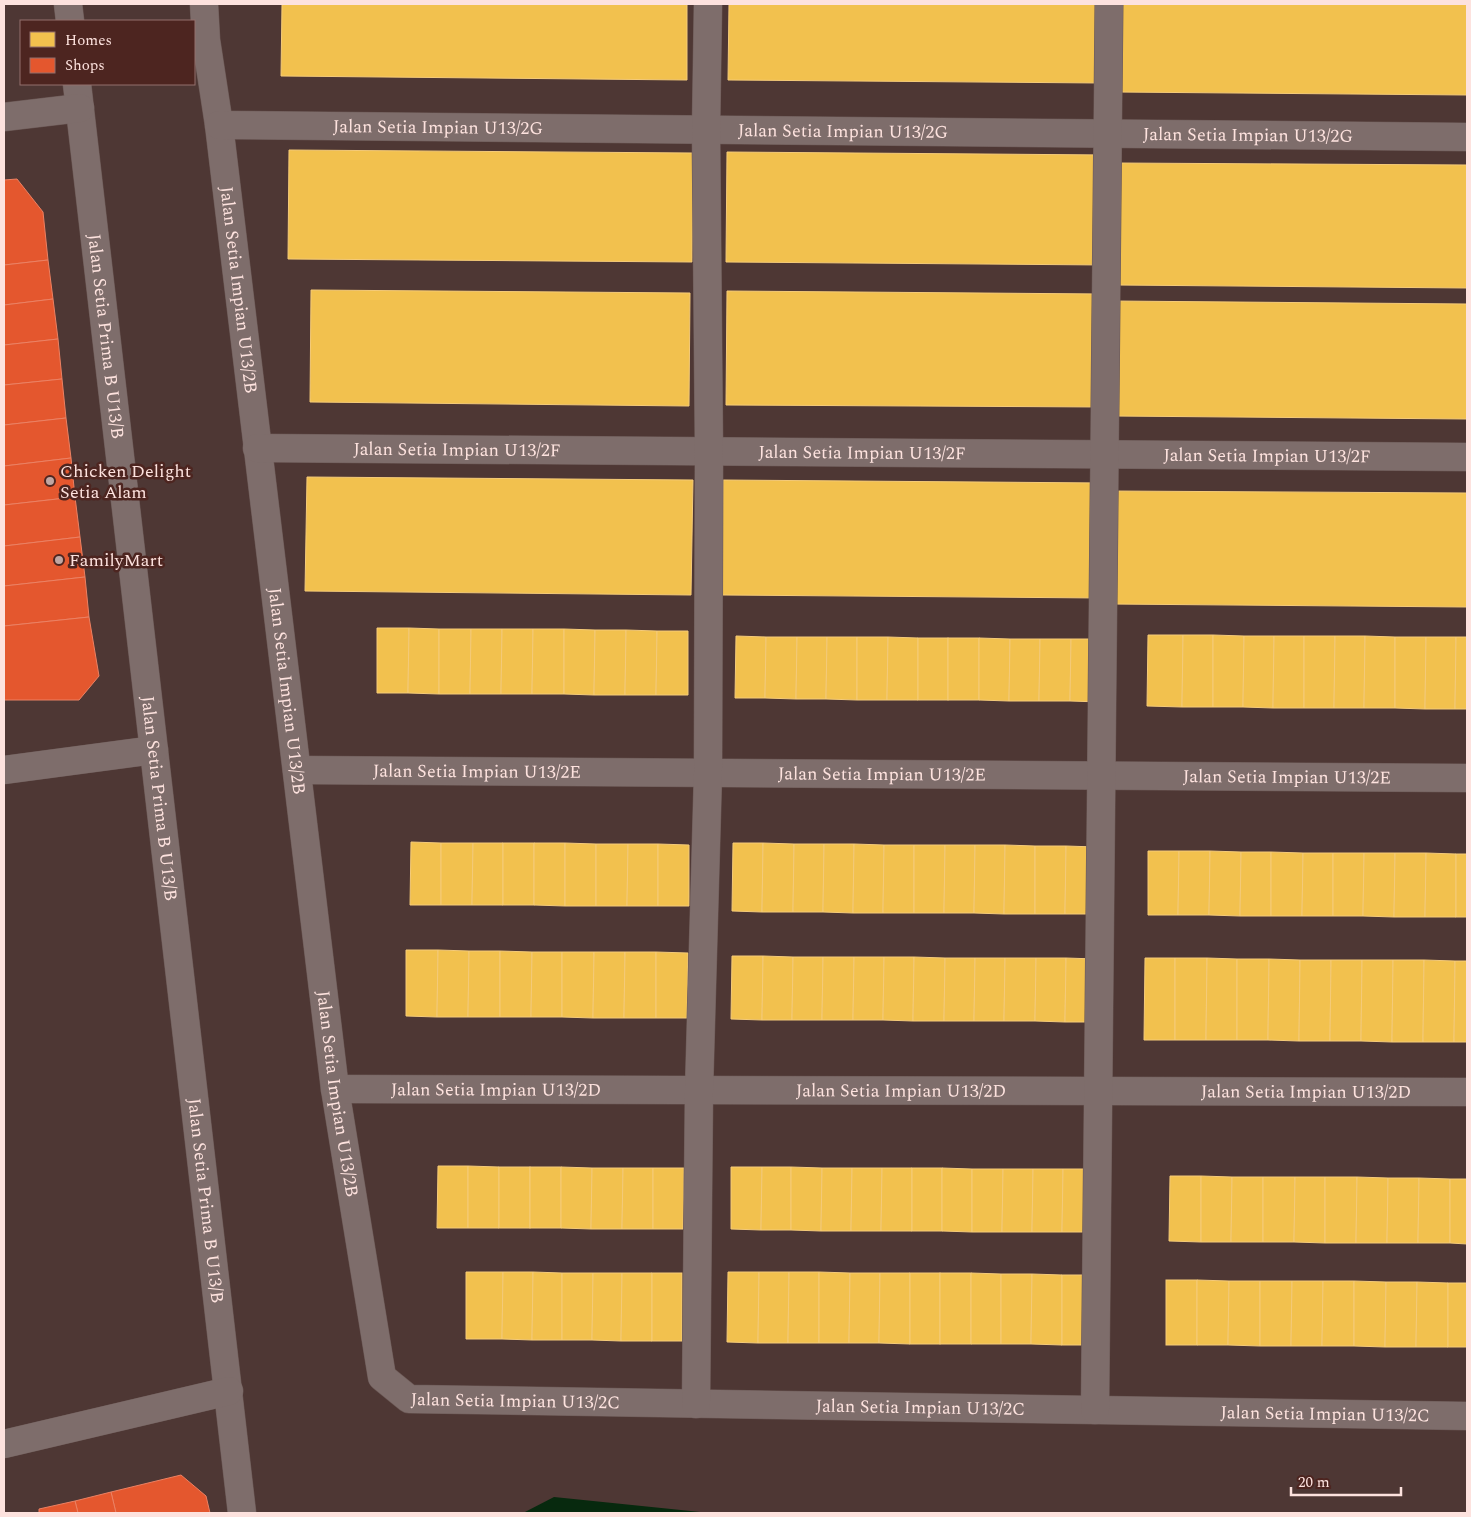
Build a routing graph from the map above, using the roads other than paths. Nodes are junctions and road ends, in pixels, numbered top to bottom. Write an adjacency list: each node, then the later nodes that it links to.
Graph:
1 (68, 4): 5 (street)
2 (204, 4): 8 (street, Jalan Setia Impian U13/2B)
3 (708, 4): 9 (street)
4 (1109, 4): 10 (street)
5 (70, 20)
6 (78, 96): 7 (street); 16 (street, Jalan Setia Prima B U13/B)
7 (4, 117)
8 (219, 125): 9 (street, Jalan Setia Impian U13/2G); 12 (street, Jalan Setia Impian U13/2B)
9 (706, 130): 10 (street, Jalan Setia Impian U13/2G); 13 (street)
10 (1108, 133): 11 (street, Jalan Setia Impian U13/2G); 14 (street)
11 (1467, 137)
12 (257, 448): 13 (street, Jalan Setia Impian U13/2F); 18 (street, Jalan Setia Impian U13/2B)
13 (709, 451): 14 (street, Jalan Setia Impian U13/2F); 19 (street)
14 (1105, 454): 15 (street, Jalan Setia Impian U13/2F); 20 (street)
15 (1467, 457)
16 (154, 750): 17 (street); 27 (street, Jalan Setia Prima B U13/B)
17 (4, 770)
18 (297, 770): 19 (street, Jalan Setia Impian U13/2E); 22 (street, Jalan Setia Impian U13/2B)
19 (708, 772): 20 (street, Jalan Setia Impian U13/2E); 23 (street)
20 (1102, 776): 21 (street, Jalan Setia Impian U13/2E); 24 (street)
21 (1467, 778)
22 (335, 1089): 23 (street, Jalan Setia Impian U13/2D); 26 (street, Jalan Setia Impian U13/2B)
23 (699, 1090): 24 (street, Jalan Setia Impian U13/2D); 28 (street)
24 (1098, 1091): 25 (street, Jalan Setia Impian U13/2D); 29 (street)
25 (1467, 1092)
26 (382, 1377): 28 (street, Jalan Setia Impian U13/2C)
27 (228, 1392): 31 (street); 32 (street, Jalan Setia Prima B U13/B)
28 (696, 1404): 29 (street, Jalan Setia Impian U13/2C)
29 (1095, 1410): 30 (street, Jalan Setia Impian U13/2C)
30 (1467, 1416)
31 (4, 1444)
32 (242, 1513)

